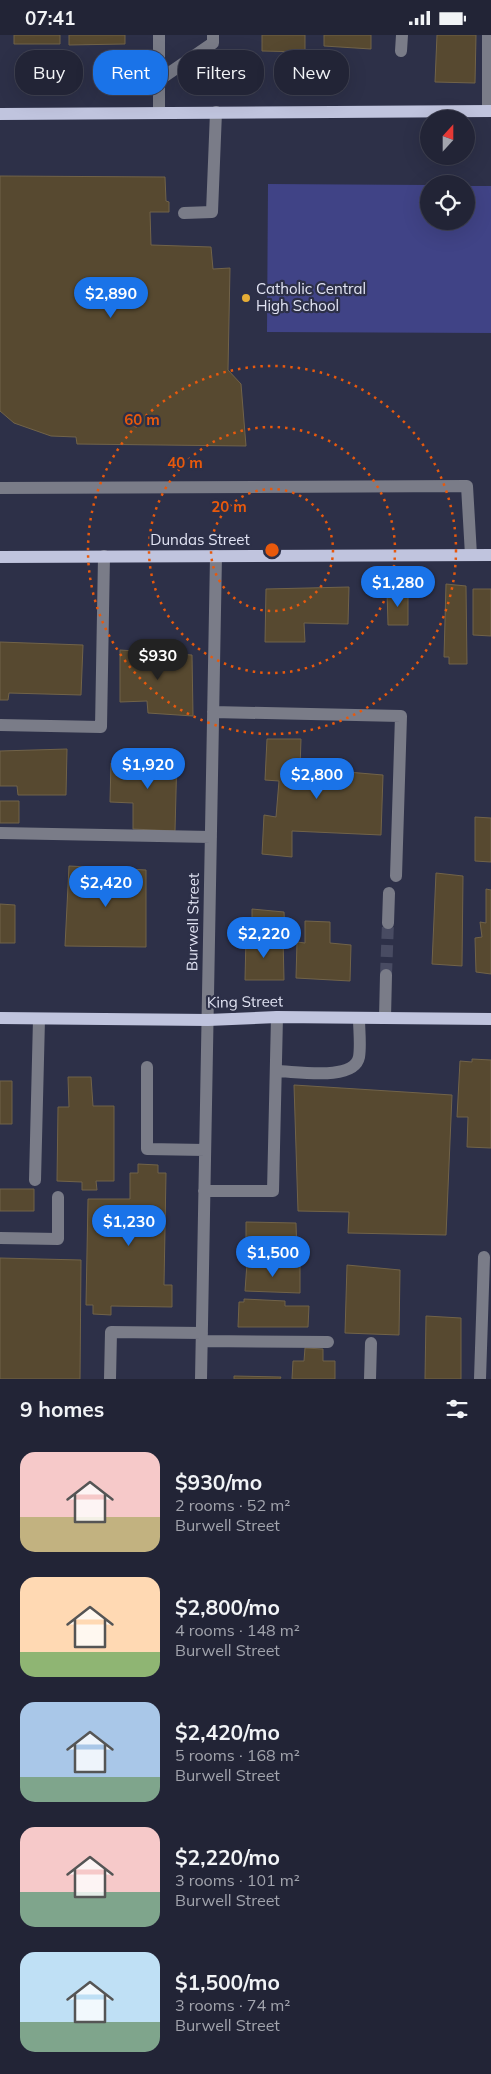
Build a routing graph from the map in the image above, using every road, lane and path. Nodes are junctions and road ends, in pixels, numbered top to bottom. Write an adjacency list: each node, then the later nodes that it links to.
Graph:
1 (159, 35): 5 (street)
2 (213, 35): 7 (street)
3 (402, 35): 6 (street)
4 (488, 35): 9 (street)
5 (159, 50)
6 (401, 51)
7 (168, 74)
8 (159, 95): 11 (street)
9 (489, 111): 10 (main road)
10 (216, 112): 11 (main road); 13 (street)
11 (159, 113): 12 (main road)
12 (0, 114)
13 (184, 213)
14 (0, 488): 15 (street)
15 (471, 555): 16 (main road, Dundas Street); 18 (main road, Dundas Street)
16 (491, 555)
17 (104, 556): 18 (main road, Dundas Street); 19 (main road, Dundas Street); 21 (street)
18 (216, 556): 20 (street, Burwell Street)
19 (0, 557)
20 (213, 712): 23 (street, Burwell Street); 24 (street)
21 (0, 725)
22 (0, 833): 23 (street)
23 (211, 837): 34 (street, Burwell Street)
24 (396, 876)
25 (389, 893): 26 (street)
26 (388, 923)
27 (386, 975): 32 (street)
28 (277, 1017): 29 (main road, King Street); 34 (main road, King Street); 36 (street)
29 (359, 1018): 32 (main road, King Street); 36 (street)
30 (0, 1019): 31 (main road, King Street)
31 (39, 1019): 34 (main road, King Street); 38 (street)
32 (385, 1019): 33 (main road, King Street)
33 (491, 1019)
34 (208, 1020): 37 (street, Burwell Street)
35 (147, 1067): 37 (street)
36 (276, 1071): 39 (street)
37 (205, 1150): 39 (street, Burwell Street)
38 (35, 1180)
39 (204, 1191): 43 (street, Burwell Street)
40 (58, 1197): 41 (street)
41 (0, 1238)
42 (484, 1257): 49 (street)
43 (202, 1337): 44 (street); 46 (street); 47 (street, Burwell Street)
44 (328, 1342)
45 (371, 1343): 48 (street)
46 (110, 1379)
47 (201, 1379)
48 (370, 1379)
49 (480, 1379)

